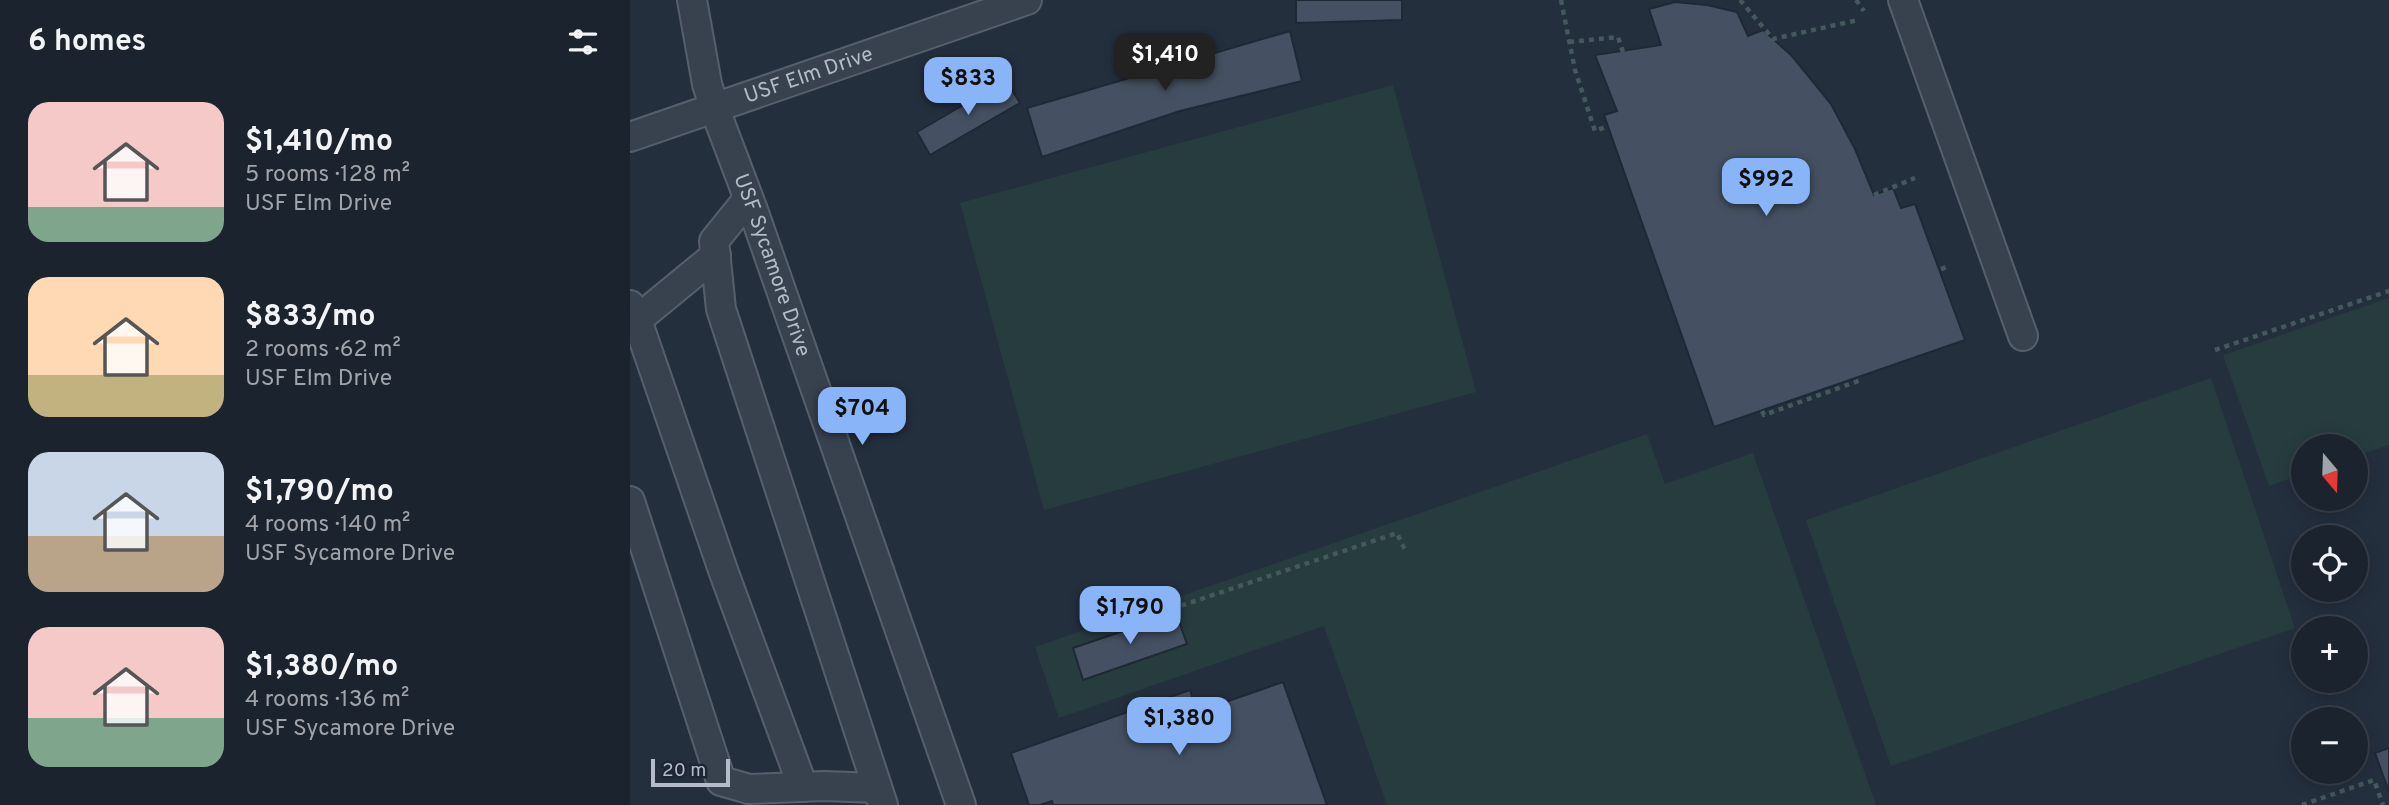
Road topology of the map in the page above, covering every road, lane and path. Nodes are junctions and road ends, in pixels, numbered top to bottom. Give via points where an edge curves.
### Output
1 (692, 0) edge
2 (1027, 0) edge
3 (1561, 0) edge
4 (1740, 0) edge
5 (1856, 0) edge
6 (1903, 0) edge
7 (1864, 11) dead end
8 (1858, 20) dead end
9 (1569, 42) junction
10 (1623, 52) dead end
11 (715, 107) junction
12 (1608, 126) dead end
13 (630, 137) edge
14 (1915, 178) dead end
15 (1874, 195) dead end
16 (748, 199) junction
17 (716, 255) junction
18 (1947, 267) dead end
19 (1941, 269) dead end
20 (2389, 291) edge
21 (634, 312) edge
22 (2023, 336) dead end
23 (2215, 351) dead end
24 (1861, 380) dead end
25 (1762, 411) dead end
26 (630, 501) edge
27 (1405, 550) dead end
28 (1115, 628) dead end
29 (803, 787) junction
30 (880, 797) edge
31 (961, 805) edge
32 (2302, 805) edge
33 (2383, 805) edge

1 - 11 street, USF Sycamore Drive
2 - 11 street, USF Elm Drive
3 - 9 path
4 - 8 path via 1773,39
5 - 7 path
6 - 22 street
9 - 10 path via 1618,37
9 - 12 path via 1595,131
11 - 13 street, USF Elm Drive
11 - 16 street, USF Sycamore Drive
14 - 15 path
16 - 17 street via 714,241
16 - 31 street, USF Sycamore Drive
17 - 21 street
17 - 30 street via 721,309
18 - 19 path
20 - 23 path
21 - 29 street
24 - 25 path via 1764,415
26 - 29 street via 721,781 749,789
27 - 28 path via 1398,533
29 - 30 street
32 - 33 path via 2375,780

